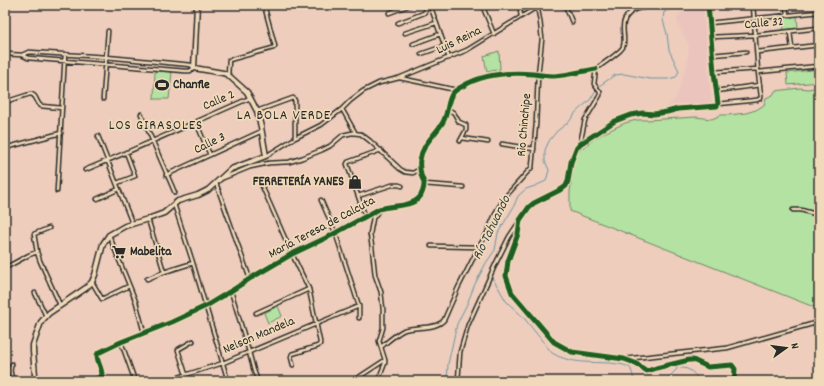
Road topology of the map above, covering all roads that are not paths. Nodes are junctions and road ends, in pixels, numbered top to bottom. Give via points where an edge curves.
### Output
1 (197, 5) edge
2 (264, 5) edge
3 (410, 5) edge
4 (424, 5) edge
5 (430, 5) edge
6 (482, 5) edge
7 (519, 5) edge
8 (542, 5) edge
9 (565, 5) edge
10 (654, 5) edge
11 (732, 5) edge
12 (735, 5) edge
13 (753, 5) edge
14 (786, 5) edge
15 (537, 6) edge
16 (708, 6) edge
17 (819, 12) edge
18 (389, 13) dead end
19 (522, 16) junction
20 (787, 16) junction
21 (754, 19) junction
22 (398, 22) dead end
23 (436, 22) junction
24 (572, 22) dead end
25 (709, 23) junction
26 (819, 28) edge
27 (108, 31) dead end
28 (790, 32) junction
29 (405, 33) dead end
30 (440, 34) junction
31 (494, 34) junction
32 (756, 35) junction
33 (711, 37) junction
34 (413, 44) dead end
35 (819, 45) edge
36 (444, 46) junction
37 (792, 48) junction
38 (746, 52) dead end
39 (757, 52) junction
40 (5, 54) edge
41 (65, 54) junction
42 (421, 54) dead end
43 (22, 55) junction
44 (712, 55) junction
45 (106, 57) junction
46 (448, 58) junction
47 (65, 62) junction
48 (106, 65) junction
49 (819, 66) edge
50 (194, 68) junction
51 (596, 69) junction
52 (758, 70) junction
53 (714, 72) junction
54 (228, 75) junction
55 (538, 75) junction
56 (399, 78) junction
57 (760, 84) junction
58 (456, 90) junction
59 (716, 91) junction
60 (251, 98) junction
61 (103, 99) dead end
62 (5, 102) edge
63 (718, 104) junction
64 (62, 108) junction
65 (342, 109) junction
66 (448, 109) junction
67 (257, 111) junction
68 (141, 114) dead end
69 (196, 122) junction
70 (262, 131) junction
71 (60, 133) junction
72 (355, 133) junction
73 (98, 136) dead end
74 (295, 138) junction
75 (462, 138) junction
76 (460, 141) dead end
77 (153, 142) junction
78 (488, 142) dead end
79 (502, 144) dead end
80 (580, 144) junction
81 (5, 148) edge
82 (534, 149) junction
83 (381, 150) junction
84 (126, 152) junction
85 (210, 155) junction
86 (266, 156) junction
87 (108, 160) junction
88 (420, 166) junction
89 (85, 170) dead end
90 (166, 175) junction
91 (221, 178) junction
92 (117, 183) junction
93 (216, 183) junction
94 (424, 184) junction
95 (262, 186) dead end
96 (402, 186) dead end
97 (463, 187) dead end
98 (119, 189) junction
99 (56, 191) dead end
100 (175, 194) dead end
101 (358, 196) junction
102 (97, 199) dead end
103 (321, 200) dead end
104 (174, 204) junction
105 (379, 209) junction
106 (793, 210) dead end
107 (819, 215) edge
108 (365, 216) junction
109 (148, 219) junction
110 (520, 220) junction
111 (132, 223) junction
112 (49, 228) dead end
113 (335, 232) junction
114 (109, 235) junction
115 (431, 246) dead end
116 (479, 246) junction
117 (37, 252) junction
118 (292, 254) junction
119 (193, 263) junction
120 (5, 268) edge
121 (164, 272) junction
122 (147, 279) dead end
123 (250, 279) junction
124 (92, 282) junction
125 (129, 286) junction
126 (309, 289) junction
127 (231, 291) junction
128 (35, 293) dead end
129 (60, 306) junction
130 (206, 306) junction
131 (358, 306) junction
132 (256, 313) dead end
133 (46, 316) junction
134 (359, 318) dead end
135 (819, 322) edge
136 (316, 323) junction
137 (144, 333) junction
138 (121, 342) junction
139 (193, 342) dead end
140 (381, 347) junction
141 (249, 352) junction
142 (385, 360) junction
143 (624, 360) junction
144 (223, 363) junction
145 (12, 364) dead end
146 (293, 365) dead end
147 (5, 374) edge
148 (185, 375) junction
149 (9, 381) edge
150 (13, 381) edge
151 (34, 381) edge
152 (90, 381) edge
153 (135, 381) edge
154 (166, 381) edge
155 (188, 381) edge
156 (228, 381) edge
157 (258, 381) edge
158 (353, 381) edge
159 (378, 381) edge
160 (458, 381) edge
161 (734, 381) edge

1 - 50 main road
2 - 54 street via 273,48 229,60
3 - 18 street
4 - 22 street via 424,13
5 - 23 street
6 - 31 street
7 - 19 street
8 - 15 street, Luis Reina
9 - 24 street
10 - 51 street via 630,13 624,21 623,48
11 - 12 street
11 - 16 street
13 - 21 street
14 - 20 street
15 - 19 street, Luis Reina
15 - 55 street, Rio Chinchipe via 542,39
16 - 25 street
17 - 20 street
19 - 31 street, Luis Reina
20 - 21 street
21 - 25 street
21 - 32 street
23 - 29 street
23 - 30 street
25 - 33 street
26 - 28 street, Calle 32
27 - 45 street
28 - 32 street, Calle 32
28 - 37 street
30 - 34 street
30 - 36 street
31 - 46 street, Luis Reina
32 - 33 street, Calle 32
32 - 39 street
33 - 44 street
35 - 37 street
36 - 42 street
36 - 46 street
37 - 39 street
38 - 44 street
39 - 52 street
40 - 43 street
41 - 43 street via 29,52
41 - 45 street
41 - 47 street
43 - 47 street
44 - 53 street
45 - 48 street
45 - 50 street via 191,65
46 - 56 street, Luis Reina
47 - 48 street
47 - 64 street
48 - 50 street via 190,72
48 - 61 street
49 - 52 street
50 - 54 main road
51 - 55 street via 553,76
51 - 80 street via 594,84 600,93 585,120
52 - 53 street
52 - 57 street
53 - 59 street
54 - 60 main road
55 - 58 street via 489,76
55 - 82 street, Rio Chinchipe
56 - 58 street
56 - 65 street, Luis Reina via 379,83 363,91
57 - 59 street
57 - 63 street via 762,96 757,100
58 - 66 street via 451,96
59 - 63 street
60 - 67 main road
60 - 69 street, Calle 2
62 - 64 street via 33,94 41,106
63 - 80 street via 715,107 631,115 614,121
64 - 71 street
65 - 72 street
65 - 74 street, Luis Reina via 321,125
66 - 75 street via 459,122 466,125
66 - 88 street via 443,122 422,150
67 - 70 main road
67 - 74 street via 293,98 296,101
68 - 77 street
69 - 77 street, Calle 2
69 - 85 street
70 - 85 street, Calle 3
70 - 86 main road
71 - 81 street
71 - 99 street
72 - 83 street via 364,136
72 - 91 street via 343,135 327,148 302,158 250,167
73 - 87 street
74 - 86 street, Luis Reina
75 - 76 street
75 - 78 street
77 - 84 street, Calle 2
77 - 90 street
79 - 82 street
80 - 110 street via 571,162 566,186 534,203
82 - 116 street, Rio Chinchipe via 532,167 506,196
83 - 88 street via 405,172 413,173
83 - 101 street via 348,162
84 - 87 street, Calle 2
84 - 92 street via 135,176
85 - 90 street, Calle 3
86 - 91 main road via 231,169
87 - 89 street, Calle 2
87 - 92 street
88 - 94 street
90 - 100 street
91 - 93 main road
92 - 98 street
93 - 104 main road via 204,193
93 - 123 street
94 - 97 street
94 - 105 street, María Teresa de Calcuta via 422,193 414,202
95 - 118 street
96 - 101 street via 392,185
98 - 102 street
98 - 111 street
101 - 108 street
103 - 113 street
104 - 109 main road via 164,213
104 - 119 street
105 - 108 street, María Teresa de Calcuta
105 - 140 street via 373,218 370,234 375,276 381,292 383,309
106 - 107 street
108 - 113 street, María Teresa de Calcuta
109 - 111 main road
109 - 121 street
110 - 143 street via 506,276 512,293 554,342 572,352
110 - 160 street via 496,262 468,325 460,352
111 - 114 main road
112 - 117 street via 34,234
113 - 118 street, María Teresa de Calcuta
113 - 131 street
114 - 124 main road via 103,244
114 - 125 street
115 - 116 street
116 - 140 street, Rio Chinchipe via 444,320 437,325 406,330
117 - 120 street
117 - 129 street
118 - 123 street, María Teresa de Calcuta
118 - 126 street
119 - 121 street
119 - 130 street
121 - 122 street
123 - 127 street, María Teresa de Calcuta
124 - 125 street via 102,299
124 - 129 main road
125 - 137 street
126 - 132 street
126 - 136 street
127 - 130 street, María Teresa de Calcuta
127 - 141 street
128 - 133 street
129 - 133 main road
130 - 137 street, María Teresa de Calcuta
130 - 144 street
131 - 134 street
131 - 136 street, Nelson Mandela
133 - 151 main road via 41,322 33,345
135 - 143 street via 727,348
136 - 141 street, Nelson Mandela
136 - 146 street via 320,344 292,354
137 - 138 street, María Teresa de Calcuta
138 - 152 street, María Teresa de Calcuta via 98,353 102,376
138 - 153 street
139 - 148 street via 178,350
140 - 142 street
141 - 144 street, Nelson Mandela
141 - 157 street
142 - 158 street
142 - 159 street
143 - 161 street via 635,363 647,371 689,360 708,367 730,364 735,369
144 - 148 street, Nelson Mandela
144 - 156 street
145 - 150 street via 10,370
147 - 149 street
148 - 154 street, Nelson Mandela
148 - 155 street

